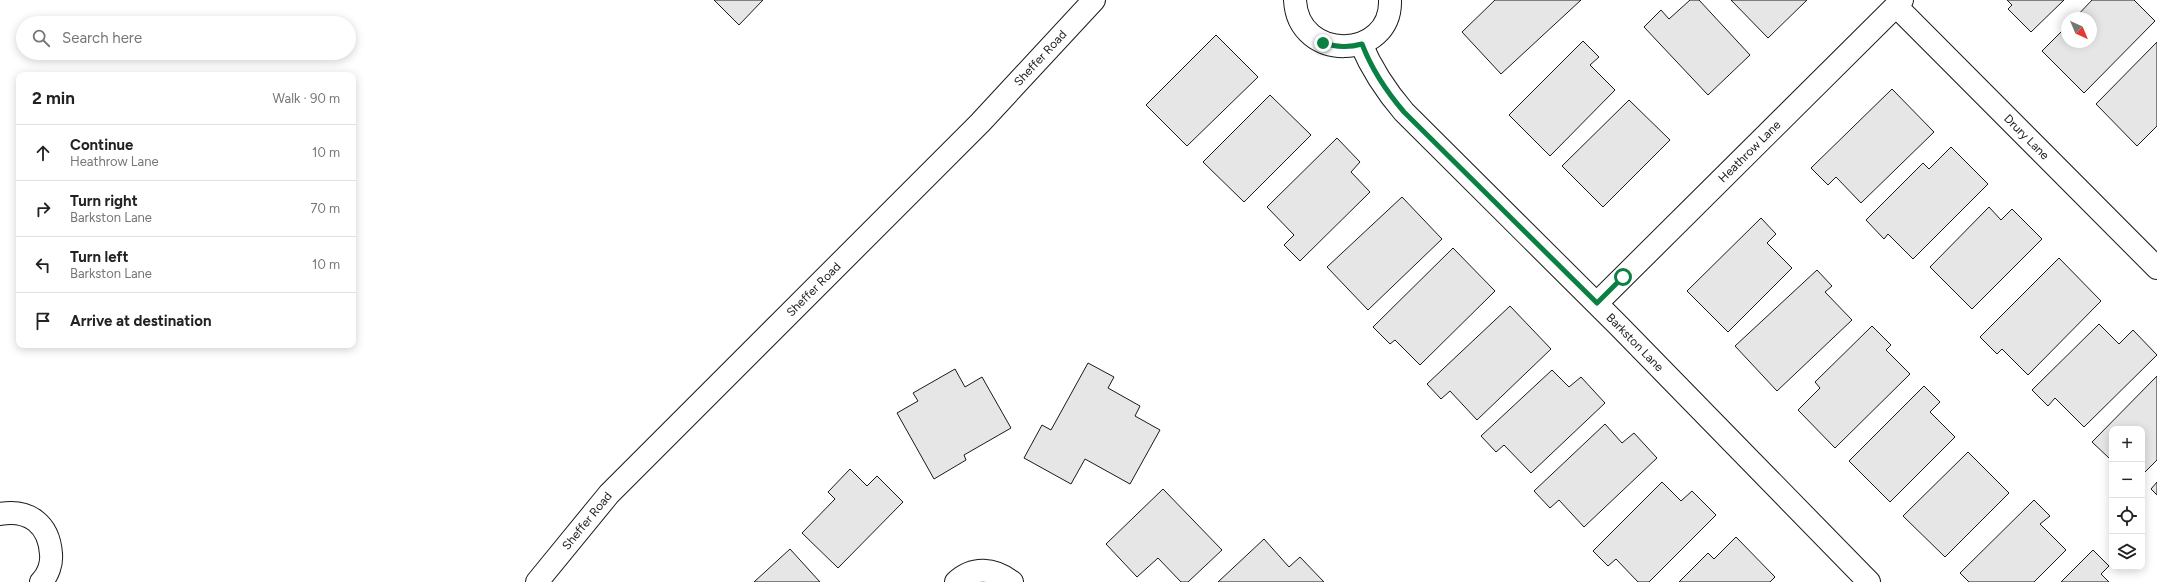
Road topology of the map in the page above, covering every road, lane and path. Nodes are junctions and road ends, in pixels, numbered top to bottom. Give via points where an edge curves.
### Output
1 (1094, 0) edge
2 (1295, 0) edge
3 (1390, 0) edge
4 (1899, 3) edge
5 (1362, 44) junction
6 (2157, 268) edge
7 (1597, 303) junction
8 (0, 514) edge
9 (41, 582) edge
10 (537, 582) edge
11 (956, 582) edge
12 (1012, 582) edge
13 (1869, 582) edge

1 - 10 street, Sheffer Road via 980,123 609,494
2 - 5 street via 1299,20 1308,32 1323,43 1337,47
3 - 5 street via 1384,24
4 - 6 street, Drury Lane
4 - 7 street, Heathrow Lane
5 - 7 street, Barkston Lane via 1371,67 1386,91 1404,112
7 - 13 street, Barkston Lane
8 - 9 street via 12,512 28,516 42,526 50,541 51,561
11 - 12 street via 977,570 992,570 1003,574

